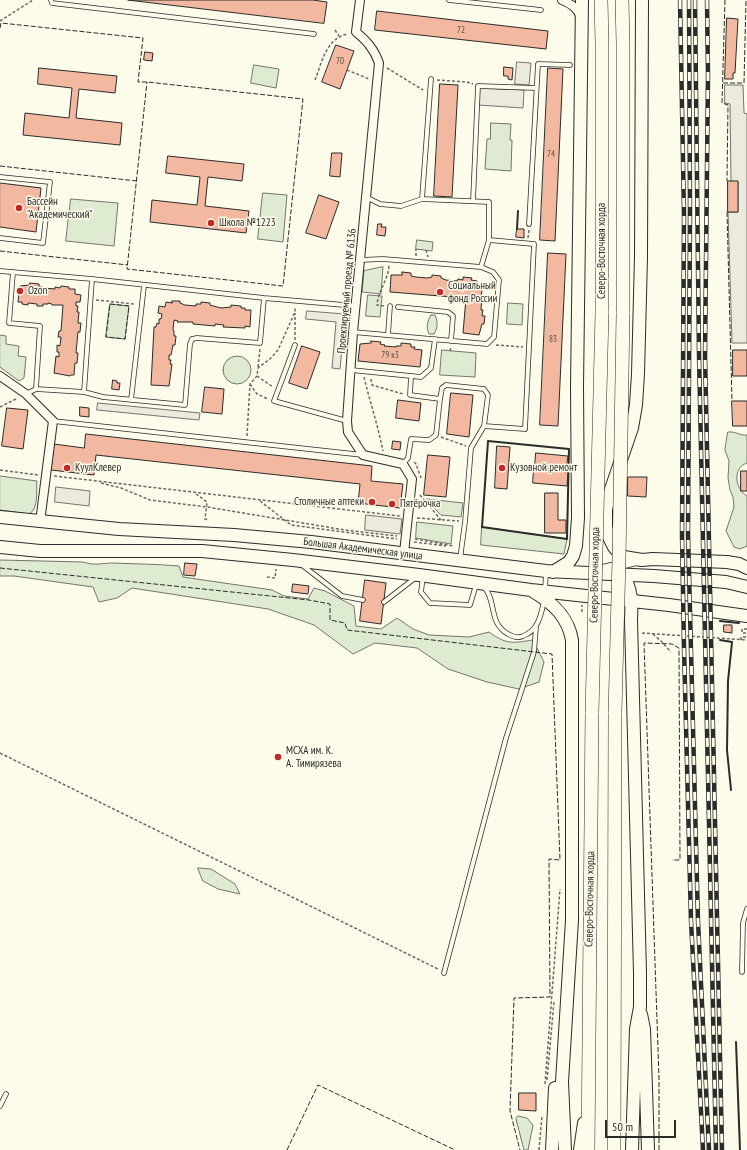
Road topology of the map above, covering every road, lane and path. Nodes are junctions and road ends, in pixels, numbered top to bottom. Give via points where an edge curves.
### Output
1 (33, 0) edge
2 (51, 0) edge
3 (360, 0) edge
4 (449, 0) edge
5 (562, 0) edge
6 (582, 0) edge
7 (600, 0) edge
8 (622, 0) edge
9 (642, 0) edge
10 (541, 10) dead end
11 (0, 21) edge
12 (582, 23) junction
13 (335, 30) dead end
14 (356, 32) junction
15 (314, 34) dead end
16 (339, 36) junction
17 (379, 63) junction
18 (570, 65) dead end
19 (347, 70) dead end
20 (315, 80) dead end
21 (431, 80) joint
22 (377, 82) junction
23 (478, 86) junction
24 (536, 88) junction
25 (430, 94) junction
26 (0, 177) edge
27 (366, 197) junction
28 (422, 199) junction
29 (473, 201) junction
30 (529, 224) dead end
31 (0, 238) edge
32 (489, 240) junction
33 (416, 249) dead end
34 (426, 250) dead end
35 (416, 256) dead end
36 (429, 258) dead end
37 (360, 260) junction
38 (390, 260) junction
39 (481, 267) junction
40 (0, 271) edge
41 (13, 272) junction
42 (92, 279) junction
43 (144, 286) junction
44 (264, 298) junction
45 (91, 300) junction
46 (296, 301) junction
47 (142, 305) junction
48 (356, 306) junction
49 (390, 306) joint
50 (398, 307) dead end
51 (295, 312) junction
52 (353, 332) junction
53 (388, 335) junction
54 (435, 339) junction
55 (451, 341) junction
56 (260, 343) junction
57 (487, 344) junction
58 (294, 345) joint
59 (529, 348) junction
60 (258, 368) junction
61 (351, 370) junction
62 (363, 371) junction
63 (370, 372) junction
64 (0, 376) edge
65 (257, 376) junction
66 (411, 376) junction
67 (250, 384) junction
68 (36, 388) junction
69 (278, 390) junction
70 (84, 392) junction
71 (26, 394) junction
72 (410, 395) junction
73 (440, 399) junction
74 (131, 400) junction
75 (274, 401) junction
76 (0, 407) edge
77 (53, 420) junction
78 (347, 421) junction
79 (484, 426) junction
80 (436, 435) junction
81 (247, 442) junction
82 (471, 448) junction
83 (377, 450) dead end
84 (363, 455) junction
85 (406, 461) junction
86 (421, 482) dead end
87 (195, 493) junction
88 (419, 495) dead end
89 (259, 500) junction
90 (207, 507) junction
91 (408, 516) junction
92 (0, 517) edge
93 (209, 520) dead end
94 (282, 520) junction
95 (441, 520) junction
96 (40, 522) junction
97 (465, 522) junction
98 (406, 539) junction
99 (0, 547) edge
100 (462, 548) junction
101 (404, 554) junction
102 (293, 560) junction
103 (642, 560) junction
104 (460, 561) junction
105 (744, 565) edge
106 (276, 569) dead end
107 (549, 571) junction
108 (584, 573) junction
109 (622, 574) junction
110 (421, 575) junction
111 (267, 577) dead end
112 (478, 583) junction
113 (747, 587) edge
114 (545, 595) junction
115 (363, 600) dead end
116 (384, 602) dead end
117 (632, 602) junction
118 (582, 605) dead end
119 (582, 612) dead end
120 (747, 616) edge
121 (536, 627) junction
122 (747, 629) edge
123 (640, 633) dead end
124 (652, 633) junction
125 (747, 633) edge
126 (747, 637) edge
127 (740, 640) junction
128 (747, 640) edge
129 (671, 652) dead end
130 (0, 754) edge
131 (560, 890) dead end
132 (747, 909) edge
133 (572, 920) junction
134 (444, 972) joint
135 (742, 972) dead end
136 (554, 1001) dead end
137 (640, 1007) junction
138 (6, 1094) dead end
139 (588, 1102) junction
140 (0, 1106) edge
141 (614, 1123) junction
142 (539, 1150) edge
143 (542, 1150) edge
144 (552, 1150) edge
145 (565, 1150) edge
146 (580, 1150) edge
147 (588, 1150) edge
148 (614, 1150) edge
149 (618, 1150) edge
150 (632, 1150) edge
151 (648, 1150) edge

1 - 11 path
2 - 15 lane via 52,3
3 - 14 street
4 - 10 lane
5 - 12 street via 579,12
6 - 12 main road
7 - 139 main road, Северо-Восточная хорда, bridge via 602,313 592,712
8 - 141 main road, Северо-Восточная хорда, bridge via 623,314 615,712
9 - 103 main road via 641,257 636,405 632,428 609,494 606,527 614,547 624,557
12 - 107 main road via 577,386 578,518 573,556 569,562
13 - 16 path
14 - 16 path
14 - 17 street via 367,40 375,51
16 - 20 path via 330,44
17 - 22 street, Проектируемый проезд № 6136
17 - 25 path
18 - 24 lane via 538,64
19 - 22 path
21 - 23 path via 467,82
21 - 25 lane
22 - 27 street, Проектируемый проезд № 6136
23 - 24 lane
23 - 29 lane
24 - 30 lane
25 - 28 lane
26 - 31 lane via 50,182 43,243
27 - 28 lane via 380,204 401,206
27 - 37 street, Проектируемый проезд № 6136
28 - 29 lane
29 - 32 lane via 489,202
32 - 39 lane
32 - 59 lane via 534,244
33 - 35 path
34 - 36 path
37 - 38 lane
37 - 48 street, Проектируемый проезд № 6136
38 - 39 lane
38 - 49 path via 389,273 377,305
39 - 57 lane via 493,272 499,280 494,337
40 - 41 lane
41 - 42 lane
41 - 68 lane via 9,323 40,326
42 - 43 lane
42 - 45 lane
43 - 44 lane
43 - 47 lane
44 - 46 lane
44 - 56 lane
45 - 47 path
45 - 70 lane
46 - 48 lane
46 - 51 path
47 - 74 lane
48 - 52 street, Проектируемый проезд № 6136
49 - 53 lane
50 - 55 lane via 448,312 453,316
51 - 58 path
51 - 60 path via 278,350
52 - 53 lane
52 - 61 street, Проектируемый проезд № 6136
53 - 54 lane
54 - 55 lane
54 - 66 lane via 431,368 420,377
55 - 57 lane
56 - 60 path
56 - 74 lane via 192,339 185,405
57 - 59 path
58 - 69 lane
59 - 79 lane via 525,429
60 - 65 path
61 - 62 lane
61 - 78 street, Проектируемый проезд № 6136
62 - 63 lane
62 - 83 path via 383,451
63 - 66 lane
63 - 72 path via 372,385
64 - 71 street
65 - 67 path
65 - 69 path
66 - 72 lane
67 - 75 path via 257,394
67 - 81 path
68 - 70 lane
68 - 71 lane
69 - 75 lane
70 - 74 lane
71 - 76 path
71 - 77 street
72 - 73 lane
73 - 79 lane via 442,388 446,385 484,389 488,395
73 - 80 lane
75 - 78 lane
77 - 81 lane
77 - 96 street
78 - 84 street, Проектируемый проезд № 6136 via 348,432
79 - 82 lane
80 - 82 path
80 - 85 lane via 429,440 411,438
81 - 84 lane
82 - 97 lane
84 - 85 street
85 - 86 path via 416,464 422,476
85 - 91 street via 412,479
87 - 89 path
87 - 90 path via 207,502
87 - 90 path via 95,481 122,488 150,500
88 - 95 path
89 - 91 path
89 - 94 path
90 - 93 path via 205,519
90 - 94 path
91 - 95 path
91 - 98 street
92 - 96 main road, Большая Академическая улица
94 - 98 path
94 - 98 path via 291,525
95 - 97 path
96 - 101 main road, Большая Академическая улица via 234,535
97 - 100 lane
98 - 100 path
98 - 101 street
99 - 102 main road, Большая Академическая улица via 40,551 202,550
100 - 104 lane
101 - 104 main road, Большая Академическая улица
102 - 110 main road, Большая Академическая улица
102 - 115 lane via 342,596
103 - 105 main road via 727,562
103 - 108 street
104 - 107 main road, Большая Академическая улица
106 - 111 path via 275,578
107 - 108 main road, Большая Академическая улица
107 - 114 lane
108 - 109 main road, Большая Академическая улица
109 - 113 main road, Большая Академическая улица via 726,582
109 - 117 main road via 627,581
110 - 112 main road, Большая Академическая улица
110 - 112 lane via 421,592 430,603 470,605
110 - 116 lane
112 - 114 main road, Большая Академическая улица via 531,590
112 - 121 lane via 487,590 496,621 503,632 520,637 529,634
114 - 117 main road, Большая Академическая улица
114 - 121 lane
114 - 133 main road via 566,620 572,640
117 - 120 main road, Большая Академическая улица
117 - 137 main road
118 - 119 path
121 - 134 lane via 534,652 506,738
122 - 125 path via 742,629 742,633
123 - 124 path
124 - 127 path
124 - 129 path
126 - 127 path via 741,637
127 - 128 path
130 - 134 path
131 - 136 path via 545,1088
132 - 135 lane via 742,923
133 - 144 main road via 557,1050
133 - 145 main road via 562,1082
137 - 150 main road via 636,1029
137 - 151 main road via 644,1029
138 - 140 lane
139 - 146 main road
139 - 147 main road, Северо-Восточная хорда
141 - 148 main road, Северо-Восточная хорда
141 - 149 main road
142 - 143 path via 543,1111

